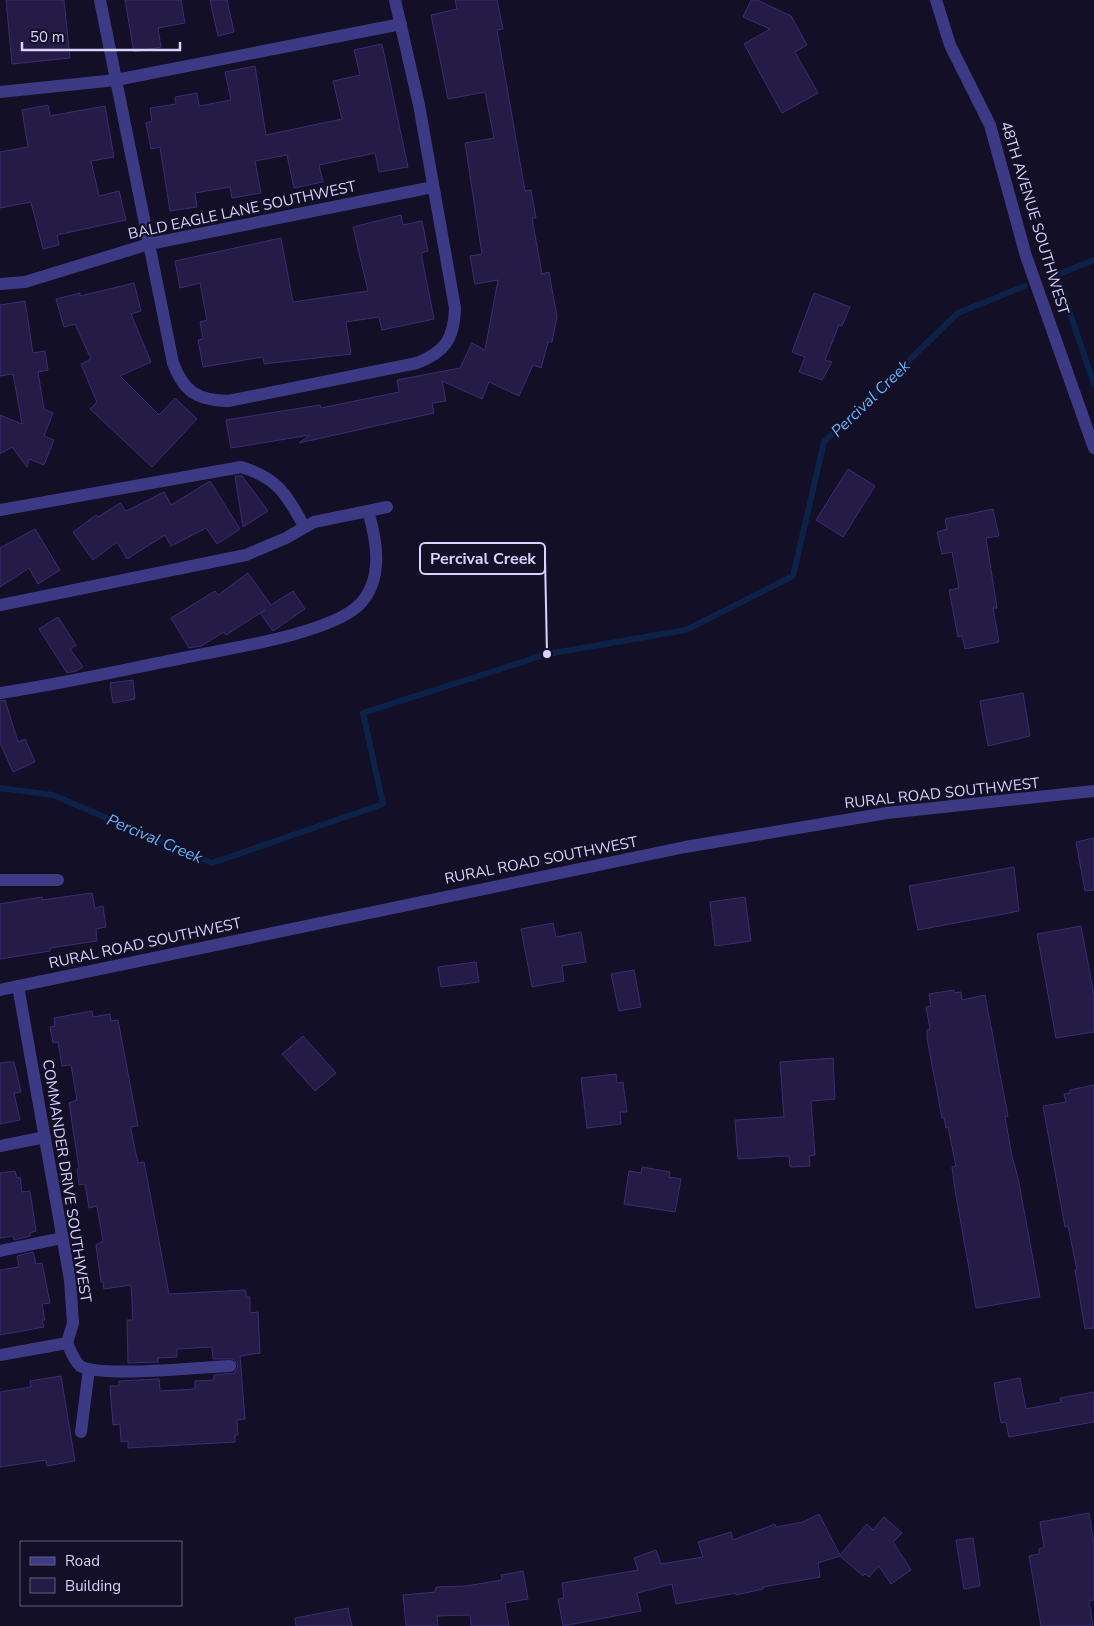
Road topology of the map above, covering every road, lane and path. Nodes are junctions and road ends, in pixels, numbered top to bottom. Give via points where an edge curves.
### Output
1 (100, 0) edge
2 (395, 0) edge
3 (936, 0) edge
4 (401, 24) junction
5 (116, 80) junction
6 (0, 92) edge
7 (433, 187) junction
8 (149, 244) junction
9 (0, 284) edge
10 (1094, 448) edge
11 (387, 507) dead end
12 (0, 510) edge
13 (368, 511) junction
14 (304, 526) junction
15 (0, 604) edge
16 (0, 693) edge
17 (1094, 791) edge
18 (0, 880) edge
19 (58, 880) dead end
20 (18, 986) junction
21 (0, 990) edge
22 (44, 1137) junction
23 (0, 1146) edge
24 (62, 1238) junction
25 (0, 1251) edge
26 (67, 1343) junction
27 (0, 1355) edge
28 (230, 1366) dead end
29 (89, 1369) junction
30 (81, 1432) dead end

1 - 5 street
2 - 4 street
3 - 10 street, 48TH AVENUE SOUTHWEST via 950,45 990,125 1026,256
4 - 5 street
4 - 7 street
5 - 6 street
5 - 8 street
7 - 8 street, BALD EAGLE LANE SOUTHWEST
7 - 8 street via 454,308 454,327 446,344 434,356 416,364 228,401 209,401 192,393 180,380 173,363
8 - 9 street, BALD EAGLE LANE SOUTHWEST via 25,282
11 - 13 street
12 - 14 street via 241,467 261,473 280,487
13 - 14 street
13 - 16 street via 376,545 372,587 359,605 338,619 252,644
14 - 15 street via 286,538 246,555
17 - 20 street, RURAL ROAD SOUTHWEST via 887,813 695,846
18 - 19 street
20 - 21 street, RURAL ROAD SOUTHWEST
20 - 22 street, COMMANDER DRIVE SOUTHWEST
22 - 23 street
22 - 24 street, COMMANDER DRIVE SOUTHWEST
24 - 25 street
24 - 26 street, COMMANDER DRIVE SOUTHWEST via 70,1280 73,1323
26 - 27 street
26 - 29 street via 79,1365
28 - 29 street via 120,1371
29 - 30 street

